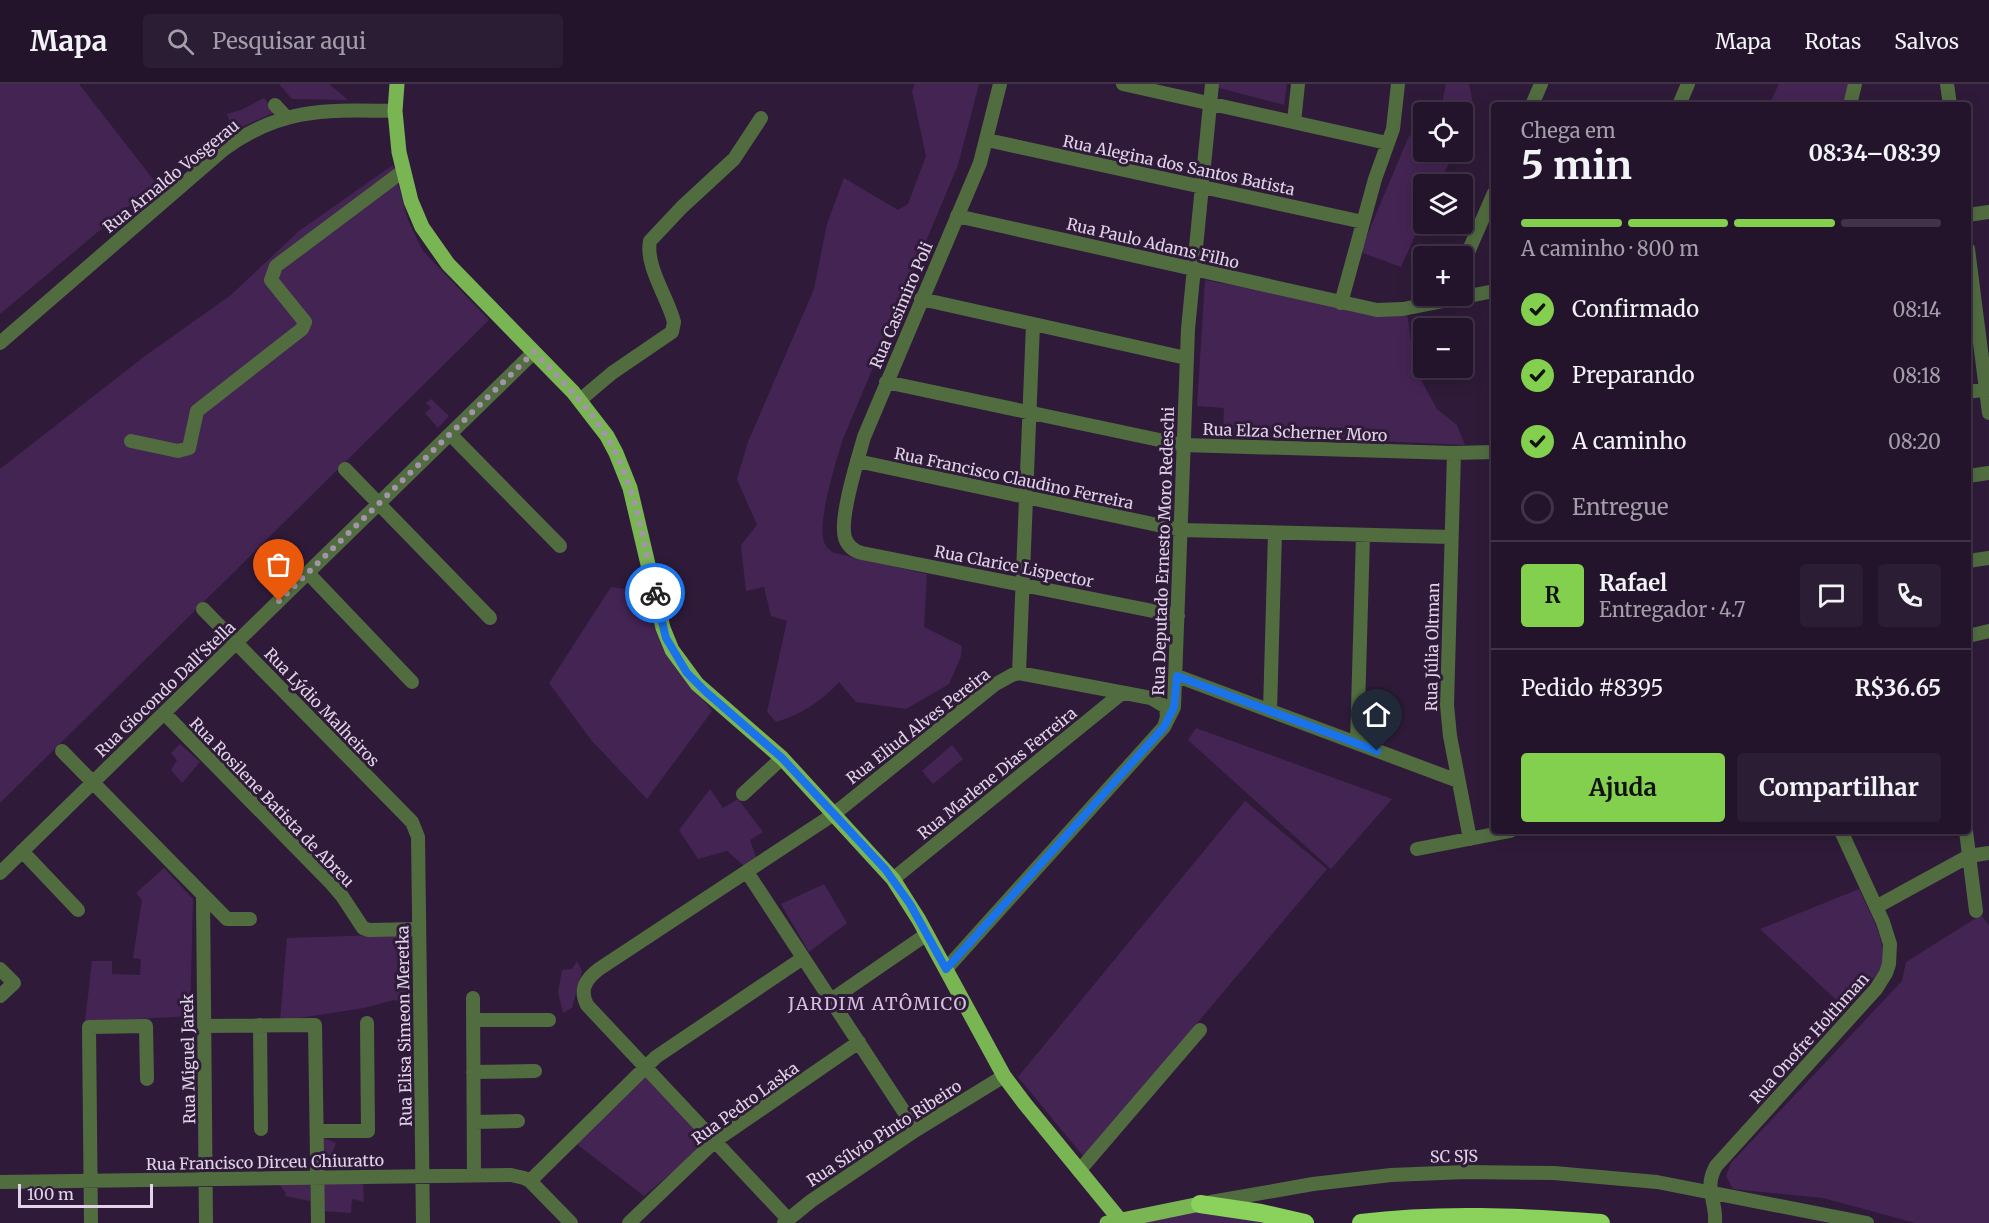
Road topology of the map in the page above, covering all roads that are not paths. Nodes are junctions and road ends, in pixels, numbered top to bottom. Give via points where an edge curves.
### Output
1 (397, 84) edge
2 (1000, 84) edge
3 (1124, 84) edge
4 (1212, 84) edge
5 (1298, 84) edge
6 (1398, 84) edge
7 (1541, 84) edge
8 (1688, 84) edge
9 (1855, 84) edge
10 (1947, 84) edge
11 (1533, 102) edge
12 (1680, 102) edge
13 (1851, 102) edge
14 (1950, 102) edge
15 (1210, 103) junction
16 (275, 105) dead end
17 (395, 111) junction
18 (286, 117) junction
19 (761, 118) dead end
20 (1294, 122) junction
21 (987, 141) junction
22 (1387, 143) junction
23 (403, 171) junction
24 (1201, 187) junction
25 (1491, 200) edge
26 (1989, 212) edge
27 (1971, 215) edge
28 (957, 216) junction
29 (1363, 222) junction
30 (1471, 246) edge
31 (1971, 267) edge
32 (1193, 270) junction
33 (1491, 291) edge
34 (1473, 294) edge
35 (921, 299) junction
36 (1977, 302) edge
37 (1341, 303) junction
38 (1413, 306) edge
39 (1033, 324) junction
40 (0, 343) edge
41 (534, 352) junction
42 (1186, 358) junction
43 (886, 382) junction
44 (1988, 390) edge
45 (1971, 392) edge
46 (580, 400) junction
47 (1029, 412) junction
48 (1989, 413) edge
49 (450, 434) junction
50 (131, 441) dead end
51 (1183, 445) junction
52 (1491, 452) edge
53 (1454, 453) junction
54 (857, 461) junction
55 (345, 470) dead end
56 (1989, 474) edge
57 (1971, 476) edge
58 (1026, 497) junction
59 (379, 504) junction
60 (1181, 530) junction
61 (1275, 533) junction
62 (1363, 535) junction
63 (1451, 537) junction
64 (847, 542) joint
65 (560, 546) dead end
66 (1989, 558) edge
67 (1971, 561) edge
68 (308, 573) junction
69 (1022, 585) junction
70 (203, 609) dead end
71 (1178, 616) junction
72 (490, 618) dead end
73 (1989, 631) edge
74 (1971, 635) edge
75 (236, 643) junction
76 (1019, 673) junction
77 (1177, 676) junction
78 (412, 682) dead end
79 (1122, 693) junction
80 (1151, 698) junction
81 (1269, 711) junction
82 (164, 713) junction
83 (1164, 727) junction
84 (1357, 743) junction
85 (62, 751) dead end
86 (782, 758) junction
87 (1458, 781) junction
88 (93, 782) junction
89 (742, 794) dead end
90 (834, 814) junction
91 (416, 830) joint
92 (1495, 834) edge
93 (1842, 834) edge
94 (1966, 834) edge
95 (1470, 839) junction
96 (1417, 849) dead end
97 (22, 851) junction
98 (1989, 853) edge
99 (1969, 856) junction
100 (747, 872) junction
101 (0, 873) edge
102 (893, 879) junction
103 (203, 895) junction
104 (1876, 907) junction
105 (78, 910) dead end
106 (1976, 912) dead end
107 (250, 919) dead end
108 (419, 929) junction
109 (927, 934) junction
110 (803, 958) junction
111 (0, 969) edge
112 (946, 969) junction
113 (0, 996) edge
114 (473, 998) dead end
115 (831, 1000) junction
116 (473, 1020) junction
117 (549, 1020) dead end
118 (367, 1023) dead end
119 (204, 1026) junction
120 (260, 1026) junction
121 (1200, 1030) dead end
122 (859, 1042) junction
123 (645, 1066) junction
124 (536, 1071) dead end
125 (473, 1072) junction
126 (1004, 1076) junction
127 (147, 1079) dead end
128 (518, 1121) dead end
129 (474, 1122) junction
130 (261, 1129) dead end
131 (916, 1130) junction
132 (317, 1131) junction
133 (715, 1141) junction
134 (1079, 1171) junction
135 (474, 1175) junction
136 (422, 1176) junction
137 (318, 1177) junction
138 (206, 1179) junction
139 (91, 1180) junction
140 (530, 1181) junction
141 (0, 1182) edge
142 (1710, 1194) junction
143 (1200, 1204) junction
144 (786, 1221) edge
145 (1113, 1222) edge
146 (92, 1223) edge
147 (206, 1223) edge
148 (318, 1223) edge
149 (423, 1223) edge
150 (571, 1223) edge
151 (629, 1223) edge
152 (1305, 1223) edge
153 (1360, 1223) edge
154 (1601, 1223) edge
155 (1715, 1223) edge
156 (1867, 1223) edge

1 - 17 main road
2 - 21 street, Rua Casimiro Poli
3 - 15 street
4 - 15 street, Rua Deputado Ernesto Moro Redeschi
5 - 20 street
6 - 22 street via 1393,129
7 - 11 street
8 - 12 street
9 - 13 street
10 - 14 street
15 - 20 street
15 - 24 street, Rua Deputado Ernesto Moro Redeschi
16 - 18 street
17 - 18 street, Rua Arnaldo Vosgerau via 331,111
17 - 23 main road
18 - 40 street, Rua Arnaldo Vosgerau via 220,146
19 - 46 street via 734,159 650,241 652,265 674,322 672,332
20 - 22 street
21 - 24 street, Rua Alegina dos Santos Batista
21 - 28 street, Rua Casimiro Poli
22 - 29 street
23 - 41 main road via 416,214 438,253
23 - 50 street via 276,266 271,280 305,322 302,329 197,411 189,448 178,451
24 - 29 street, Rua Alegina dos Santos Batista
24 - 32 street, Rua Deputado Ernesto Moro Redeschi
25 - 30 street
26 - 27 street
28 - 32 street, Rua Paulo Adams Filho
28 - 35 street, Rua Casimiro Poli
29 - 37 street
31 - 36 street
32 - 37 street, Rua Paulo Adams Filho
32 - 42 street, Rua Deputado Ernesto Moro Redeschi
33 - 34 street, Rua Paulo Adams Filho
35 - 39 street
35 - 43 street, Rua Casimiro Poli
36 - 44 street
37 - 38 street, Rua Paulo Adams Filho via 1377,310
39 - 42 street
39 - 47 street
41 - 46 main road
41 - 49 street, Rua Giocondo Dall'Stella
42 - 51 street, Rua Deputado Ernesto Moro Redeschi
43 - 47 street, Rua Elza Scherner Moro
43 - 54 street, Rua Casimiro Poli
44 - 45 street
44 - 48 street
46 - 86 main road via 607,436 623,469 660,618 672,650 697,684
47 - 51 street, Rua Elza Scherner Moro
47 - 58 street
49 - 59 street, Rua Giocondo Dall'Stella
49 - 65 street
51 - 53 street, Rua Elza Scherner Moro
51 - 60 street, Rua Deputado Ernesto Moro Redeschi
52 - 53 street, Rua Elza Scherner Moro
53 - 63 street, Rua Júlia Oltman
54 - 58 street, Rua Francisco Claudino Ferreira
54 - 64 street, Rua Casimiro Poli via 845,519
55 - 59 street
56 - 57 street
58 - 60 street, Rua Francisco Claudino Ferreira
58 - 69 street
59 - 68 street, Rua Giocondo Dall'Stella
59 - 72 street
60 - 61 street, Rua Francisco Claudino Ferreira
60 - 71 street, Rua Deputado Ernesto Moro Redeschi
61 - 62 street, Rua Francisco Claudino Ferreira
61 - 81 street
62 - 63 street, Rua Francisco Claudino Ferreira
62 - 84 street
63 - 87 street, Rua Júlia Oltman via 1447,705
64 - 69 street, Rua Clarice Lispector via 862,553
66 - 67 street
68 - 75 street, Rua Giocondo Dall'Stella
68 - 78 street
69 - 71 street, Rua Clarice Lispector
69 - 76 street
70 - 75 street, Rua Lýdio Malheiros
71 - 77 street, Rua Deputado Ernesto Moro Redeschi
73 - 74 street
75 - 82 street, Rua Giocondo Dall'Stella
75 - 91 street, Rua Lýdio Malheiros
76 - 79 street
76 - 90 street, Rua Eliud Alves Pereira via 994,685
77 - 80 street via 1170,692
77 - 81 street
77 - 83 street, Rua Deputado Ernesto Moro Redeschi via 1174,707
79 - 80 street
79 - 102 street, Rua Marlene Dias Ferreira
80 - 83 street via 1166,707
81 - 84 street
82 - 88 street, Rua Giocondo Dall'Stella
82 - 108 street, Rua Rosilene Batista de Abreu via 330,882 363,928
83 - 112 street, Rua Deputado Ernesto Moro Redeschi
84 - 87 street
85 - 88 street
86 - 89 street
86 - 90 main road
87 - 95 street, Rua Júlia Oltman
88 - 97 street, Rua Giocondo Dall'Stella
88 - 103 street
90 - 100 street, Rua Eliud Alves Pereira
90 - 102 main road
91 - 108 street, Rua Elisa Simeon Meretka
92 - 95 street
93 - 104 street, Rua Onofre Holthman
94 - 99 street
95 - 96 street
97 - 101 street, Rua Giocondo Dall'Stella
97 - 105 street
98 - 99 street
99 - 104 street
99 - 106 street
100 - 110 street
100 - 123 street, Rua Eliud Alves Pereira via 599,969 584,987 588,1005
102 - 109 main road
103 - 107 street via 226,919
103 - 119 street, Rua Miguel Jarek
104 - 142 street, Rua Onofre Holthman via 1891,953 1882,982 1722,1158 1711,1174
108 - 136 street, Rua Elisa Simeon Meretka
109 - 112 main road
109 - 115 street
110 - 115 street
110 - 123 street
111 - 113 street via 14,983
112 - 126 main road
114 - 116 street
115 - 122 street
116 - 117 street
116 - 125 street
118 - 132 street via 368,1131
119 - 120 street
119 - 138 street, Rua Miguel Jarek
120 - 130 street
120 - 132 street via 315,1025
121 - 134 street
122 - 131 street
122 - 133 street, Rua Pedro Laska
123 - 133 street
123 - 140 street
124 - 125 street
125 - 129 street
126 - 131 street, Rua Sílvio Pinto Ribeiro
126 - 134 main road
127 - 139 street via 146,1026 89,1027
128 - 129 street
129 - 135 street
131 - 144 street, Rua Sílvio Pinto Ribeiro
132 - 137 street
133 - 144 street
133 - 151 street, Rua Pedro Laska
134 - 145 main road
135 - 136 street, Rua Francisco Dirceu Chiuratto
135 - 140 street, Rua Francisco Dirceu Chiuratto via 511,1175
136 - 137 street, Rua Francisco Dirceu Chiuratto
136 - 149 street, Rua Elisa Simeon Meretka
137 - 138 street, Rua Francisco Dirceu Chiuratto
137 - 148 street
138 - 139 street, Rua Francisco Dirceu Chiuratto
138 - 147 street, Rua Miguel Jarek
139 - 141 street, Rua Francisco Dirceu Chiuratto
139 - 146 street
140 - 150 street
142 - 143 street, SC SJS via 1657,1182 1602,1176 1466,1172 1356,1178
142 - 155 street, Rua Onofre Holthman
142 - 156 street, SC SJS
143 - 145 main road
143 - 152 highway
153 - 154 highway via 1471,1217

